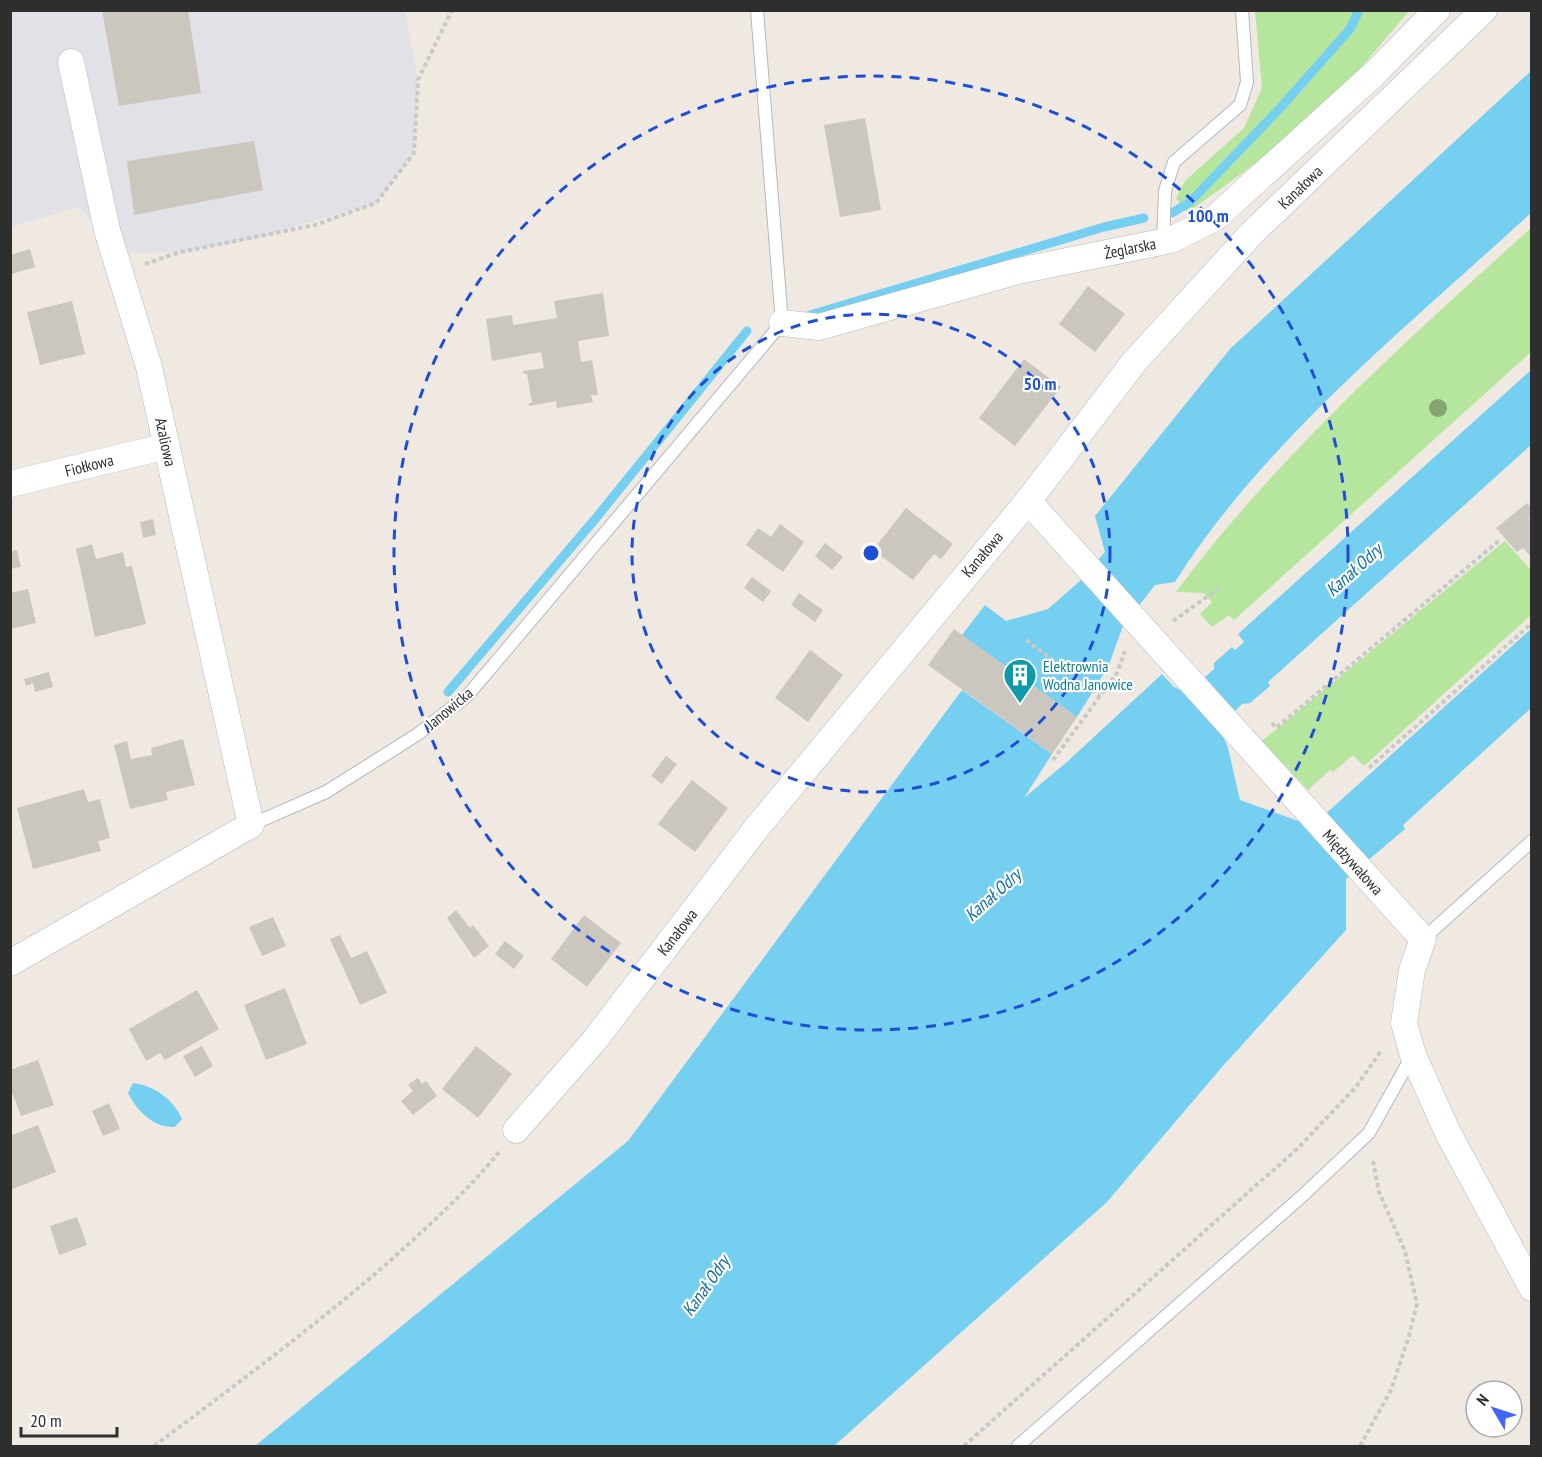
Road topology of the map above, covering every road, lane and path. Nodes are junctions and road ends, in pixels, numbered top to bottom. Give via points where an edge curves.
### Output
1 (452, 10) edge
2 (757, 10) edge
3 (1242, 10) edge
4 (1437, 10) edge
5 (1484, 10) edge
6 (71, 62) dead end
7 (1162, 242) junction
8 (118, 273) junction
9 (782, 323) junction
10 (167, 446) junction
11 (10, 484) edge
12 (1028, 501) junction
13 (1500, 540) dead end
14 (1219, 588) dead end
15 (1532, 623) edge
16 (1026, 640) dead end
17 (1139, 640) junction
18 (1100, 696) junction
19 (1272, 723) dead end
20 (1053, 760) dead end
21 (1369, 768) dead end
22 (251, 825) junction
23 (1532, 840) edge
24 (1423, 939) junction
25 (10, 963) edge
26 (1413, 1055) junction
27 (1367, 1073) dead end
28 (516, 1130) joint
29 (1369, 1133) junction
30 (1532, 1288) edge
31 (154, 1446) edge
32 (964, 1446) edge
33 (1018, 1446) edge
34 (1360, 1446) edge

1 - 8 path via 418,80 414,153 376,203 315,225 180,252
2 - 9 lane
3 - 7 lane via 1247,82 1240,105 1174,162 1165,191
4 - 7 street, Żeglarska via 1374,74 1215,218
5 - 12 street, Kanałowa via 1252,233 1135,361
6 - 8 street, Azaliowa
7 - 9 street, Żeglarska via 1018,271 819,327
8 - 10 street, Azaliowa via 149,367
9 - 22 lane, Janowicka via 468,695 418,734 326,792
10 - 11 street, Fiołkowa
10 - 22 street, Azaliowa
12 - 17 street, Międzywałowa via 1085,565
12 - 28 street, Kanałowa via 759,825 594,1041
13 - 19 path via 1276,728
14 - 17 path
15 - 21 path
16 - 18 path
17 - 18 path
17 - 24 street, Międzywałowa
18 - 20 path
22 - 25 street, Janowicka
23 - 24 lane
24 - 26 street via 1412,970 1404,1023
26 - 29 lane
26 - 30 street via 1448,1133
27 - 32 path via 1290,1155
28 - 31 path via 479,1177 323,1319
29 - 33 lane
29 - 34 path via 1379,1192 1405,1251 1417,1304 1391,1390

